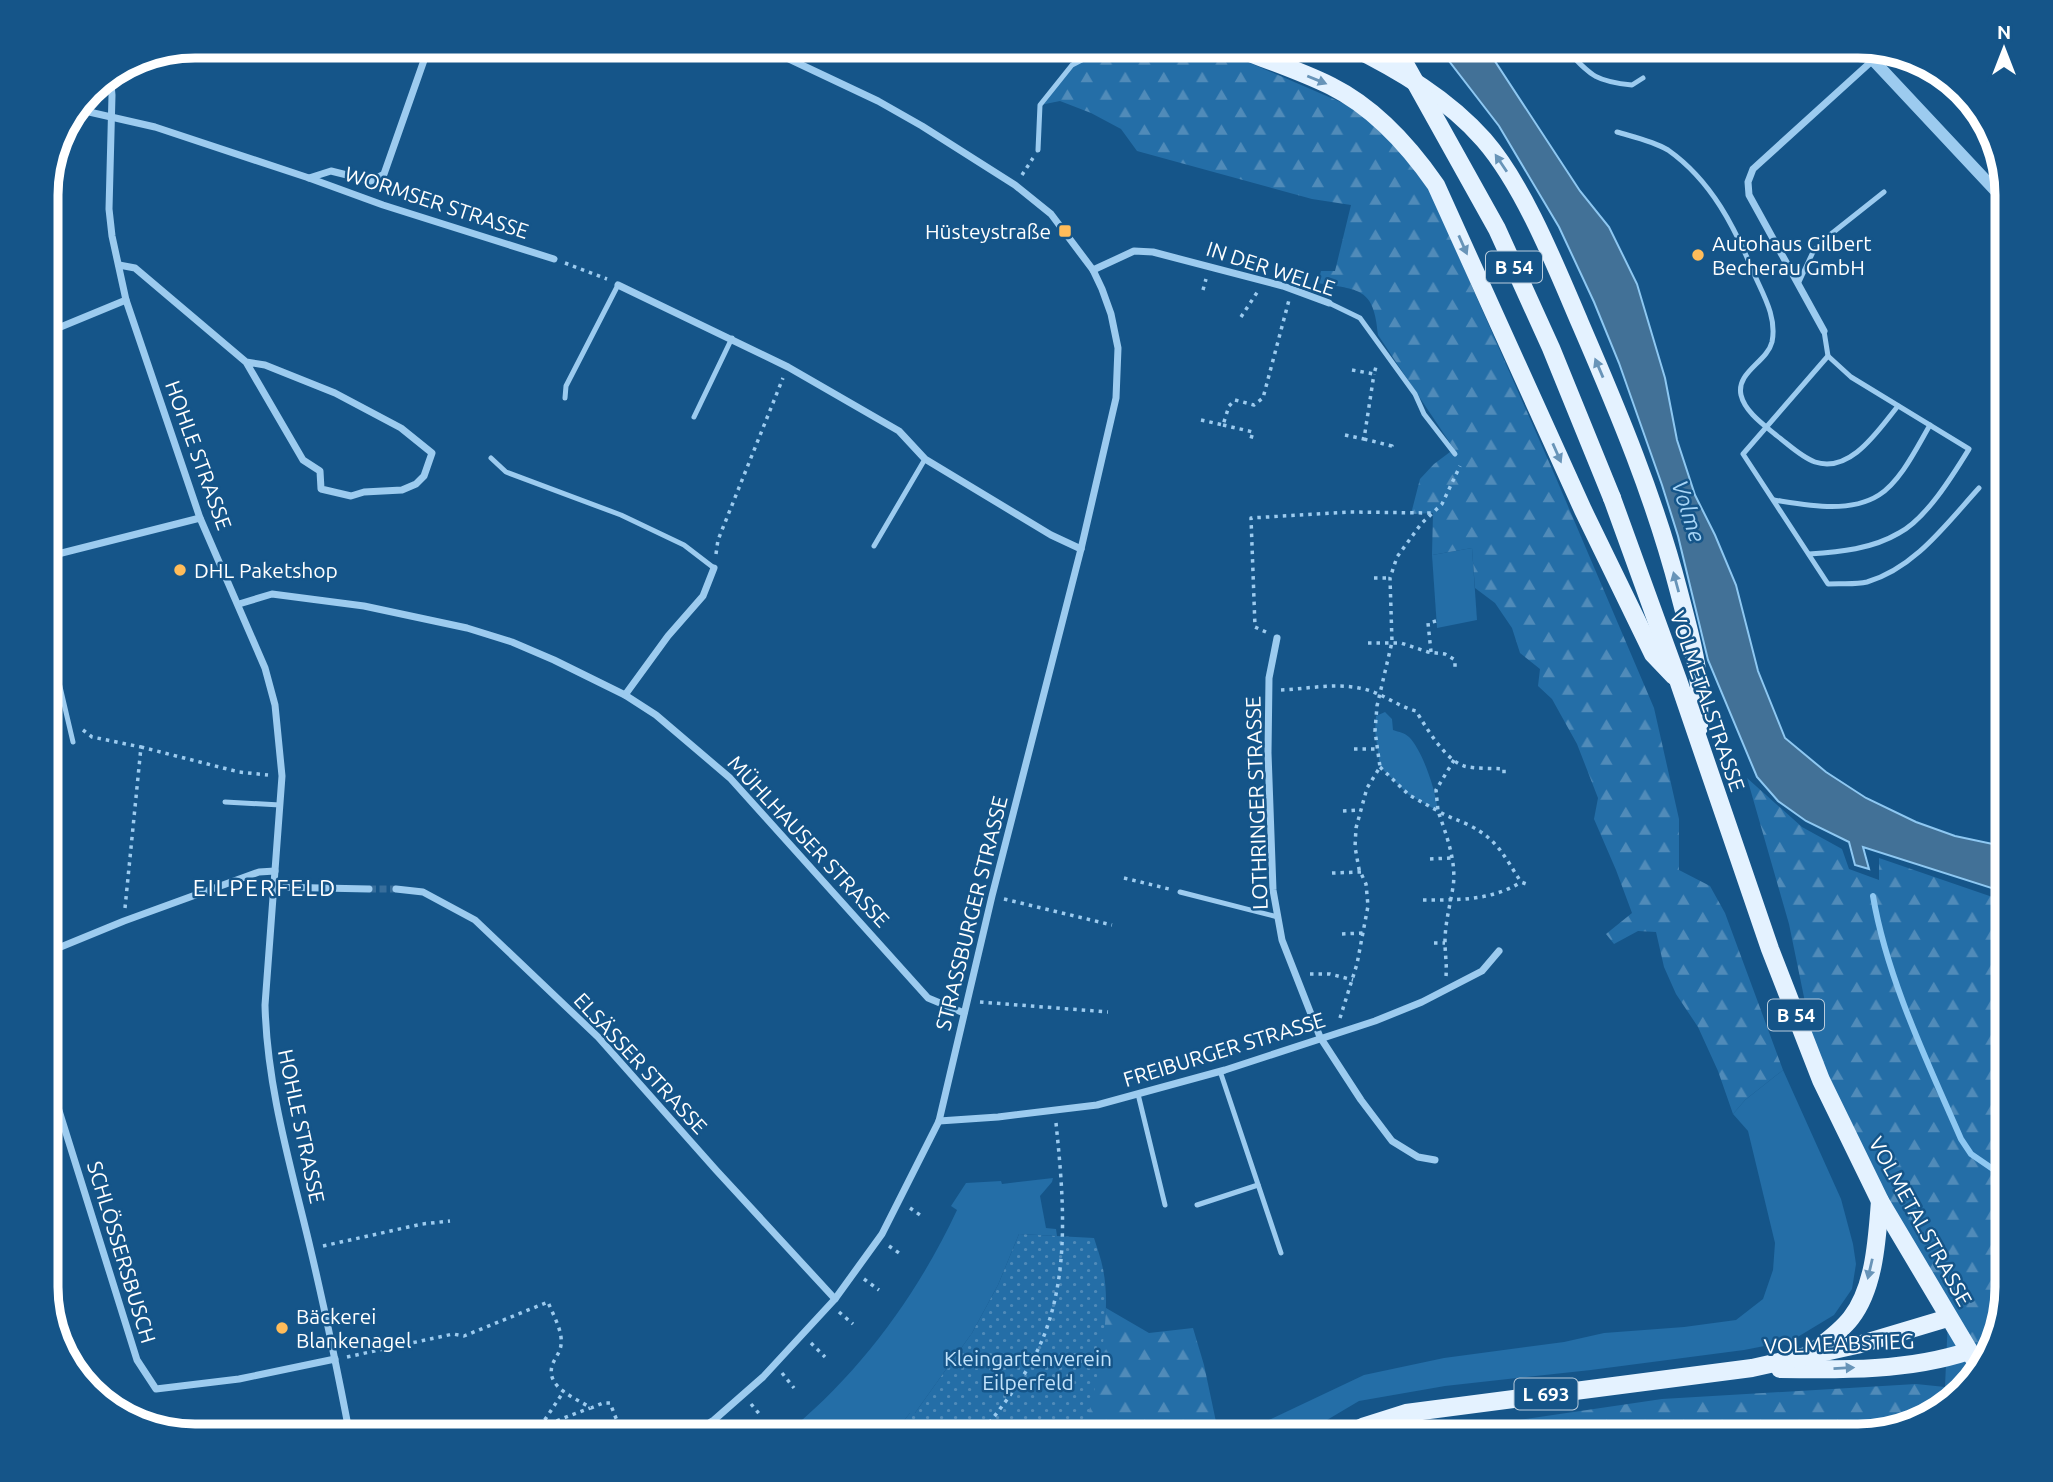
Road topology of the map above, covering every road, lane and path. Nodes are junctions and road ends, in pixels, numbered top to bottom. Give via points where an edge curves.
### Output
1 (425, 58) edge
2 (787, 58) edge
3 (1086, 58) edge
4 (1259, 58) edge
5 (1373, 58) edge
6 (1402, 58) edge
7 (1575, 58) edge
8 (1873, 60) joint
9 (1643, 78) dead end
10 (110, 87) edge
11 (87, 110) edge
12 (111, 115) junction
13 (1617, 132) dead end
14 (1038, 150) joint
15 (309, 178) junction
16 (1015, 186) junction
17 (1995, 190) edge
18 (1884, 192) dead end
19 (554, 258) joint
20 (119, 265) junction
21 (1093, 270) junction
22 (1206, 280) dead end
23 (1798, 284) junction
24 (618, 285) junction
25 (1203, 290) dead end
26 (1292, 290) junction
27 (1257, 293) dead end
28 (126, 300) junction
29 (1329, 303) joint
30 (1241, 317) dead end
31 (58, 328) edge
32 (1824, 331) joint
33 (732, 338) junction
34 (1381, 348) junction
35 (1828, 356) junction
36 (246, 362) junction
37 (788, 367) junction
38 (1262, 368) dead end
39 (1270, 370) junction
40 (1352, 370) dead end
41 (1374, 374) junction
42 (565, 398) dead end
43 (1898, 406) junction
44 (694, 417) dead end
45 (1201, 420) dead end
46 (1223, 425) junction
47 (1930, 425) junction
48 (1767, 427) junction
49 (1345, 435) dead end
50 (1364, 439) junction
51 (1250, 442) dead end
52 (1391, 449) dead end
53 (1455, 454) joint
54 (491, 458) dead end
55 (925, 459) junction
56 (1979, 488) dead end
57 (1774, 500) junction
58 (1433, 512) junction
59 (200, 518) junction
60 (873, 546) dead end
61 (1081, 550) junction
62 (58, 554) edge
63 (1809, 554) junction
64 (714, 568) junction
65 (1374, 578) dead end
66 (1390, 578) junction
67 (239, 604) junction
68 (1436, 621) dead end
69 (1277, 638) joint
70 (1392, 642) junction
71 (1368, 643) dead end
72 (1431, 652) junction
73 (1455, 668) dead end
74 (58, 680) edge
75 (1678, 680) junction
76 (1269, 690) junction
77 (625, 695) junction
78 (1380, 695) junction
79 (66, 715) junction
80 (73, 742) dead end
81 (1700, 746) junction
82 (141, 747) junction
83 (1354, 749) dead end
84 (1378, 749) junction
85 (1454, 760) junction
86 (1380, 767) junction
87 (1504, 775) dead end
88 (282, 776) junction
89 (225, 802) dead end
90 (280, 805) junction
91 (1359, 810) junction
92 (1343, 811) dead end
93 (1438, 811) junction
94 (1452, 858) junction
95 (1430, 859) dead end
96 (275, 871) junction
97 (1361, 872) junction
98 (1332, 873) dead end
99 (1124, 878) dead end
100 (1521, 882) junction
101 (1529, 885) dead end
102 (274, 887) junction
103 (369, 889) tunnel mouth
104 (396, 890) tunnel mouth
105 (1180, 892) joint
106 (992, 896) junction
107 (1449, 900) junction
108 (1423, 901) dead end
109 (1278, 917) junction
110 (124, 921) junction
111 (1112, 925) dead end
112 (1363, 933) junction
113 (1342, 934) dead end
114 (1434, 943) dead end
115 (1445, 943) junction
116 (58, 948) edge
117 (1499, 951) dead end
118 (1297, 979) junction
119 (1353, 980) junction
120 (1444, 992) junction
121 (968, 999) junction
122 (1108, 1012) dead end
123 (964, 1013) junction
124 (1337, 1034) junction
125 (1320, 1037) junction
126 (1220, 1071) junction
127 (1138, 1094) junction
128 (58, 1108) edge
129 (1055, 1111) junction
130 (939, 1121) junction
131 (1435, 1160) dead end
132 (1258, 1185) junction
133 (1880, 1201) junction
134 (1165, 1205) dead end
135 (1198, 1205) dead end
136 (450, 1221) dead end
137 (310, 1248) junction
138 (1281, 1254) dead end
139 (855, 1272) junction
140 (879, 1290) dead end
141 (833, 1301) junction
142 (1948, 1318) junction
143 (853, 1324) dead end
144 (802, 1335) junction
145 (1969, 1350) junction
146 (1808, 1356) junction
147 (825, 1357) dead end
148 (335, 1359) junction
149 (1975, 1360) edge
150 (1752, 1368) junction
151 (564, 1391) junction
152 (591, 1408) junction
153 (348, 1424) edge
154 (542, 1424) edge
155 (548, 1424) edge
156 (618, 1424) edge
157 (708, 1424) edge
158 (988, 1424) edge
159 (1371, 1424) edge

1 - 15 street, WORMSER STRASSE via 384,174 371,181 331,171
2 - 16 street via 900,113
3 - 14 lane via 1072,65 1041,105
4 -> 75 main road via 1360,103 1417,158 1436,186 1653,654
81 -> 5 main road, bridge via 1699,685 1692,641 1670,558 1650,492 1563,284 1522,198 1484,140 1458,113
6 - 75 main road, VOLMETALSTRASSE / B 54, bridge via 1497,229 1545,336 1612,498
7 - 9 lane via 1593,77 1612,83 1632,85
8 - 17 street
8 - 23 street via 1753,169 1748,182 1749,195
10 - 12 street, HOHLE STRASSE
11 - 12 street, WORMSER STRASSE
12 - 15 street, WORMSER STRASSE
12 - 20 street, HOHLE STRASSE via 109,209
13 - 48 lane via 1670,152 1720,204 1736,232 1773,325 1770,347 1741,387 1749,410
14 - 16 path
15 - 19 street, WORMSER STRASSE
16 - 21 street via 1051,214
18 - 23 lane via 1826,238 1813,252
19 - 24 path
20 - 28 street, HOHLE STRASSE
20 - 36 street via 135,268
21 - 26 street, IN DER WELLE via 1134,251 1153,252
21 - 61 street, STRASSBURGER STRASSE via 1111,314 1118,348 1116,398
22 - 25 path
23 - 32 street
24 - 33 street
24 - 42 lane via 566,386
26 - 29 street, IN DER WELLE
26 - 39 path
27 - 30 path
28 - 31 street
28 - 59 street, HOHLE STRASSE
29 - 34 lane, IN DER WELLE via 1360,318
32 - 35 lane
33 - 37 street
33 - 44 lane
34 - 41 path
34 - 53 lane, IN DER WELLE
35 - 43 lane via 1851,377
35 - 48 lane
36 - 36 street via 335,393 401,428 432,453 424,476 402,490 351,496 321,489 320,471 303,460
37 - 55 street via 899,431
37 - 64 path via 718,540
38 - 39 path
39 - 46 path via 1263,398 1254,405 1231,402
40 - 41 path
41 - 50 path
43 - 47 lane
43 - 48 lane via 1852,458 1834,463 1817,463
45 - 46 path
46 - 51 path via 1253,432
47 - 57 lane via 1904,469 1879,495 1845,507
47 - 63 lane via 1969,449 1924,511 1901,533 1873,544
48 - 57 lane via 1743,454
49 - 50 path
50 - 52 path
53 - 58 path via 1460,466
54 - 64 lane via 506,472 621,515 684,545
55 - 60 lane
55 - 61 street
56 - 63 lane via 1926,547 1893,571 1865,583 1828,584
57 - 63 lane
58 - 66 path via 1396,557
58 - 69 path via 1251,518 1255,627
59 - 62 street
59 - 67 street, HOHLE STRASSE
61 - 106 street, STRASSBURGER STRASSE
64 - 77 street via 703,596
65 - 66 path
66 - 70 path
67 - 77 street, MÜHLHAUSER STRASSE via 272,594 364,606 467,628 522,646
67 - 88 street, HOHLE STRASSE via 275,705
68 - 72 path via 1428,623
69 - 76 street, LOTHRINGER STRASSE
70 - 71 path
70 - 72 path
70 - 78 path
72 - 73 path via 1455,660
74 - 79 lane
75 - 81 main road, VOLMETALSTRASSE / B 54
76 - 78 path via 1360,688
76 - 109 street, LOTHRINGER STRASSE via 1271,840
77 - 123 street, MÜHLHAUSER STRASSE via 683,736 730,778 928,998
78 - 84 path via 1375,731
78 - 85 path via 1416,710
79 - 80 lane
79 - 82 path via 92,737
81 - 133 main road, VOLMETALSTRASSE / B 54 via 1821,1080
82 - 88 path via 239,772
82 - 110 path
83 - 84 path
84 - 86 path
85 - 87 path via 1464,766 1504,769
85 - 93 path via 1436,790
86 - 91 path
86 - 93 path via 1409,795
88 - 90 street, HOHLE STRASSE
89 - 90 lane
90 - 96 street, HOHLE STRASSE
91 - 92 path
91 - 97 path via 1355,847
93 - 94 path
93 - 100 path via 1493,841
94 - 95 path
94 - 107 path
96 - 102 street, HOHLE STRASSE
96 - 110 street via 259,872
97 - 98 path
97 - 112 path via 1368,906
99 - 105 path
100 - 101 path
100 - 107 path via 1491,895
102 - 103 street
102 - 137 street, HOHLE STRASSE via 266,1037 282,1132
104 - 141 street, ELSÄSSER STRASSE via 423,892 475,920 597,1037
105 - 109 lane
106 - 111 path
106 - 121 street, STRASSBURGER STRASSE
107 - 108 path
107 - 115 path
109 - 118 street, LOTHRINGER STRASSE
110 - 116 street
112 - 113 path
112 - 119 path
114 - 115 path
115 - 120 path
117 - 120 street, FREIBURGER STRASSE via 1482,971
118 - 119 path via 1330,974
118 - 125 street, LOTHRINGER STRASSE
119 - 124 path
120 - 124 street, FREIBURGER STRASSE
121 - 122 path
121 - 123 street, STRASSBURGER STRASSE
123 - 130 street, STRASSBURGER STRASSE
124 - 125 street, FREIBURGER STRASSE
125 - 126 street, FREIBURGER STRASSE
125 - 131 street, LOTHRINGER STRASSE via 1392,1141 1418,1157
126 - 127 street, FREIBURGER STRASSE
126 - 132 lane
127 - 129 street, FREIBURGER STRASSE
127 - 134 lane
128 - 148 street, SCHLÖSSERSBUSCH via 136,1360 156,1388 239,1380
129 - 130 street, FREIBURGER STRASSE
129 - 158 path via 1063,1235 1056,1293 1032,1361
130 - 139 street, STRASSBURGER STRASSE via 882,1234
132 - 135 lane
132 - 138 lane
133 - 142 main road, VOLMETALSTRASSE / B 54
133 -> 146 main road, L 693 via 1877,1240 1860,1303 1852,1318
136 - 137 path
137 - 148 street, HOHLE STRASSE
139 - 140 path
139 - 141 street, STRASSBURGER STRASSE
141 - 143 path
141 - 144 street, STRASSBURGER STRASSE
142 - 145 main road, VOLMETALSTRASSE / B 54
142 - 146 main road, VOLMEABSTIEG / L 693
144 - 147 path
144 - 157 street, STRASSBURGER STRASSE via 764,1377
145 - 149 main road, VOLMETALSTRASSE / B 54
150 -> 145 main road, VOLMEABSTIEG / L 693 via 1914,1365
146 - 150 main road, VOLMEABSTIEG / L 693
148 - 151 path via 453,1334 464,1336 548,1303 561,1338 552,1379
148 - 153 street, HOHLE STRASSE
150 - 159 main road, VOLMEABSTIEG / L 693 via 1406,1413
151 - 152 path
151 - 154 path
152 - 155 path
152 - 156 path via 610,1404

